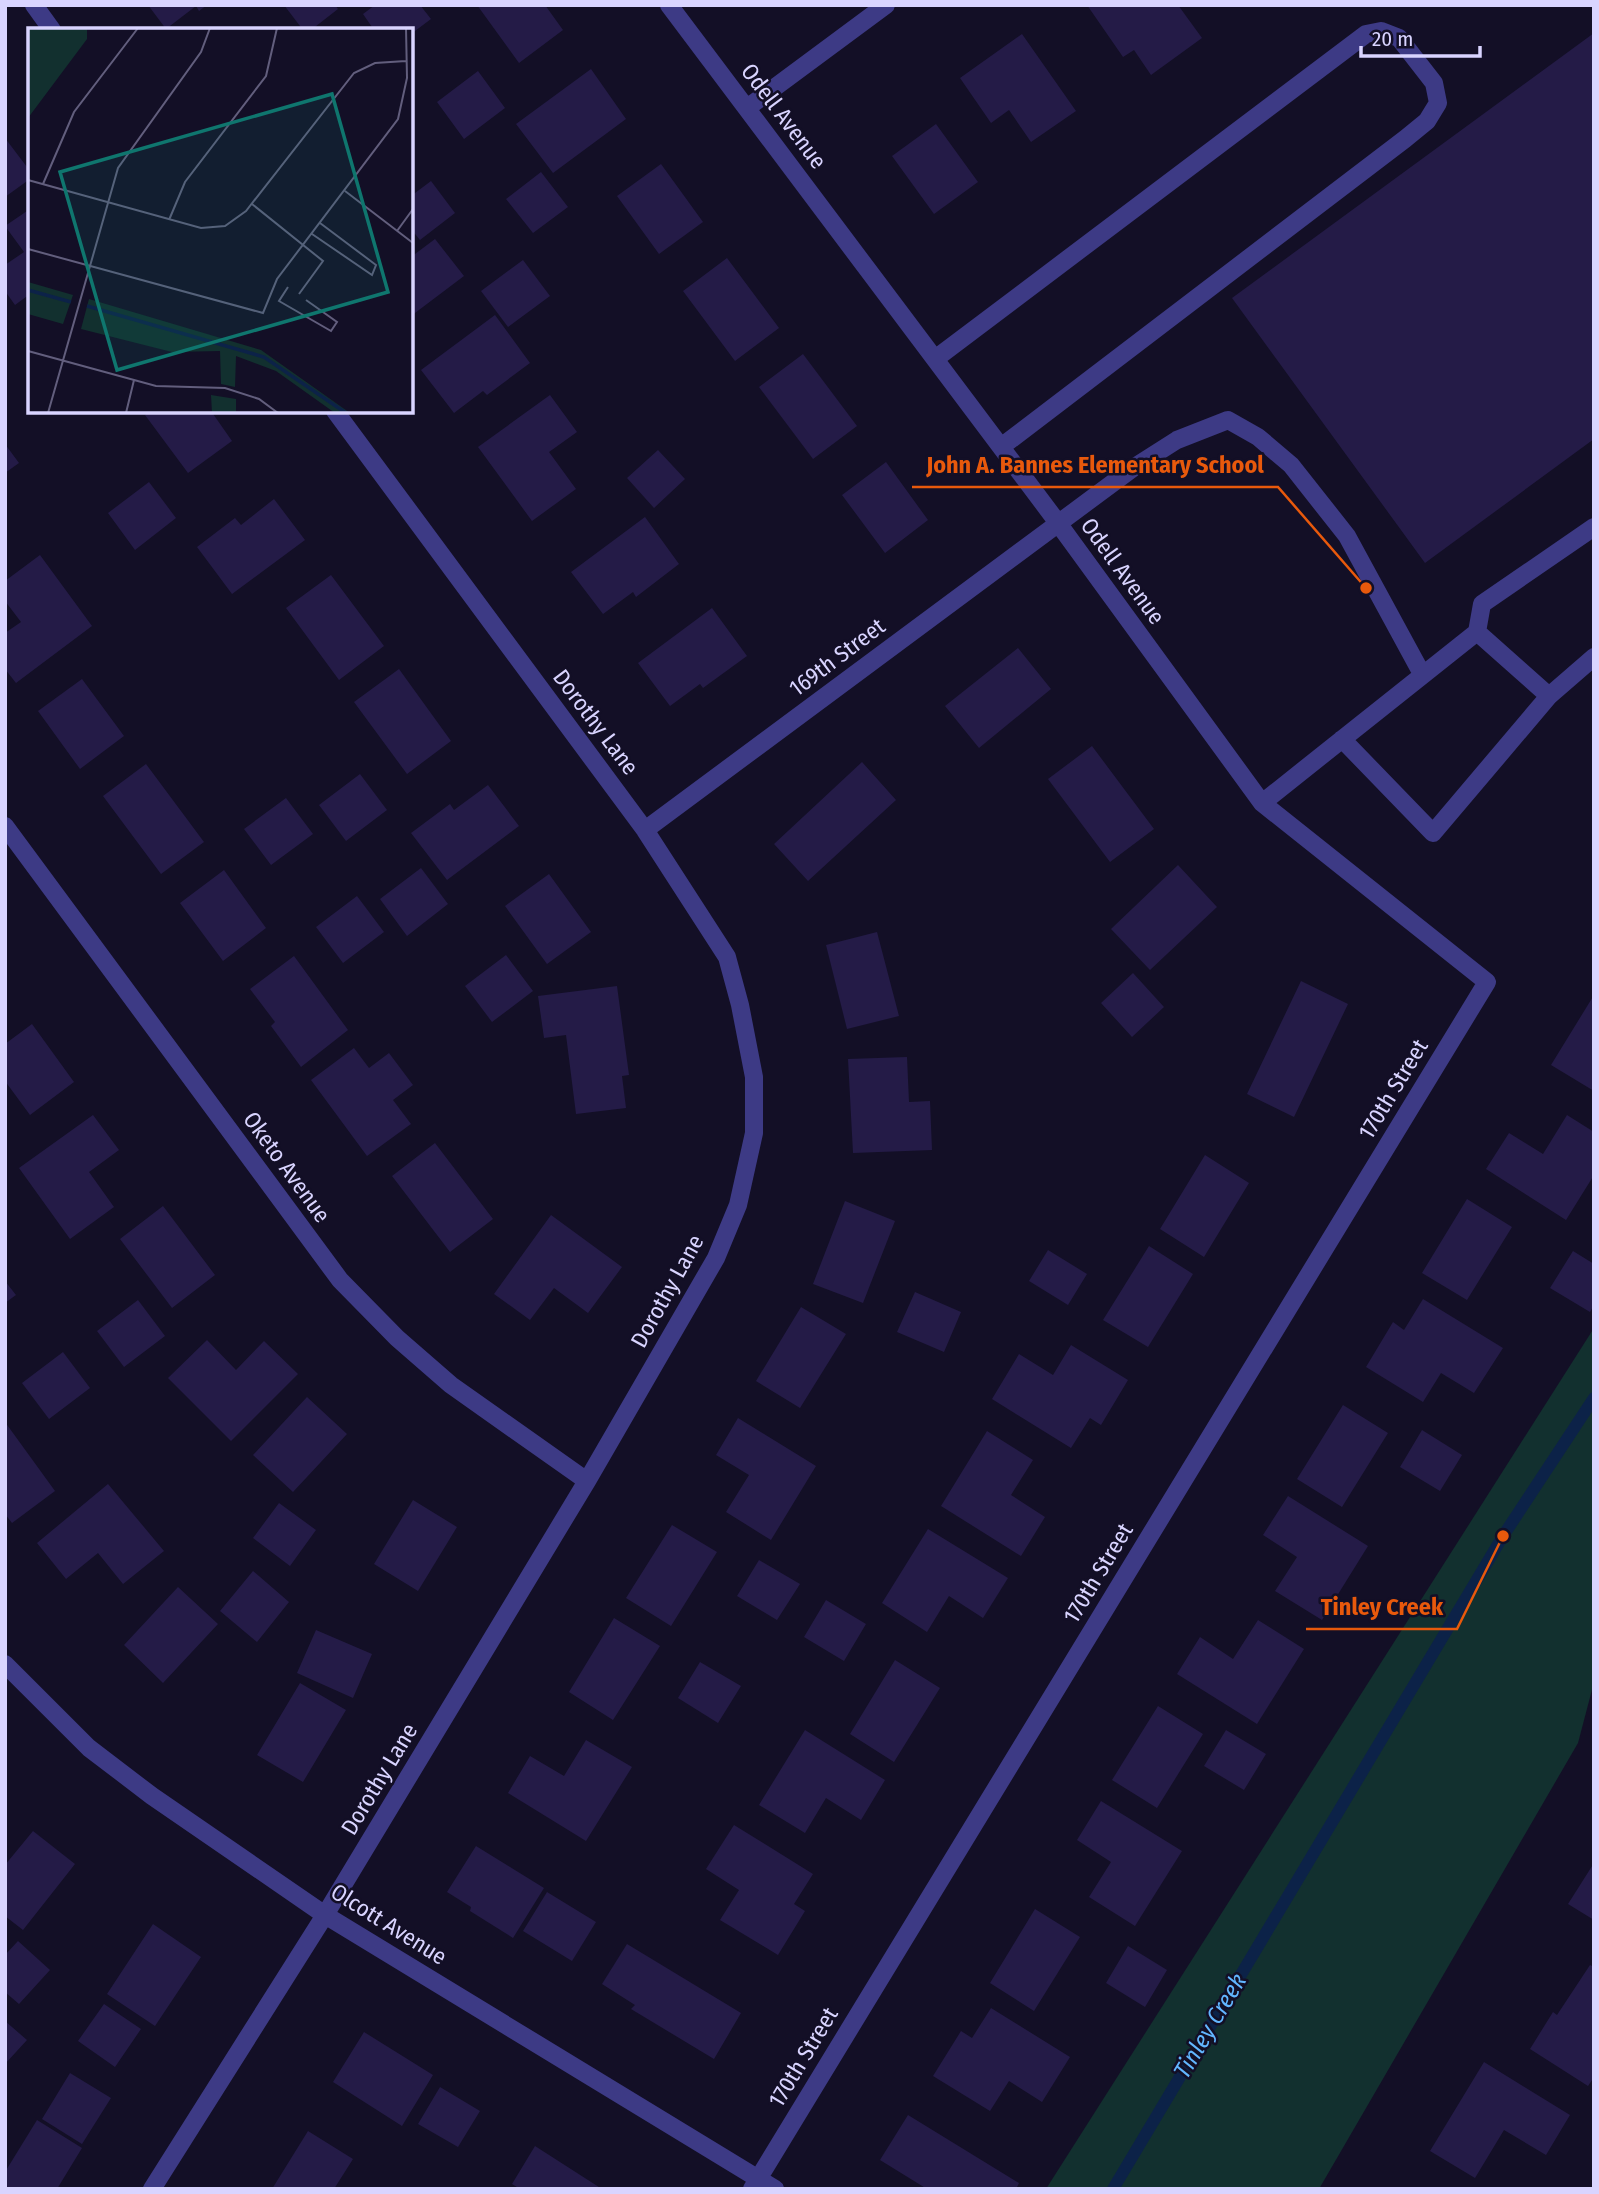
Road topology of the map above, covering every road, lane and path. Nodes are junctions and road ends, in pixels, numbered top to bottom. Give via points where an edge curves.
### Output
1 (33, 5) edge
2 (670, 5) edge
3 (886, 5) edge
4 (50, 28) edge
5 (747, 107) junction
6 (934, 359) junction
7 (336, 413) edge
8 (1000, 447) junction
9 (1058, 523) junction
10 (1594, 527) edge
11 (1477, 632) junction
12 (1594, 657) edge
13 (1422, 674) junction
14 (1549, 696) junction
15 (1342, 739) junction
16 (1262, 803) junction
17 (5, 826) edge
18 (645, 830) junction
19 (1487, 982) joint
20 (587, 1480) junction
21 (5, 1664) edge
22 (325, 1915) junction
23 (755, 2183) edge
24 (152, 2189) edge
25 (775, 2189) edge

1 - 4 street
2 - 5 street, Odell Avenue
3 - 5 street
5 - 6 street, Odell Avenue
6 - 8 street, Odell Avenue
6 - 8 street via 1366,34 1381,31 1399,38 1434,83 1438,103 1427,121
7 - 18 street, Dorothy Lane
8 - 9 street, Odell Avenue
9 - 13 street, 169th Street via 1177,440 1228,420 1258,437 1291,465 1347,536
9 - 16 street, Odell Avenue
9 - 18 street, 169th Street
10 - 11 street via 1482,604
11 - 13 street
11 - 14 street
12 - 14 street
13 - 15 street
14 - 15 street via 1433,833
15 - 16 street
16 - 19 street, Odell Avenue
17 - 20 street, Oketo Avenue via 340,1280 451,1385
18 - 20 street, Dorothy Lane via 727,957 754,1077 754,1133 738,1205 716,1258
19 - 23 street, 170th Street
20 - 22 street, Dorothy Lane
21 - 22 street, Olcott Avenue via 89,1748
22 - 23 street, Olcott Avenue
22 - 24 street, Dorothy Lane
23 - 25 street, Olcott Avenue

